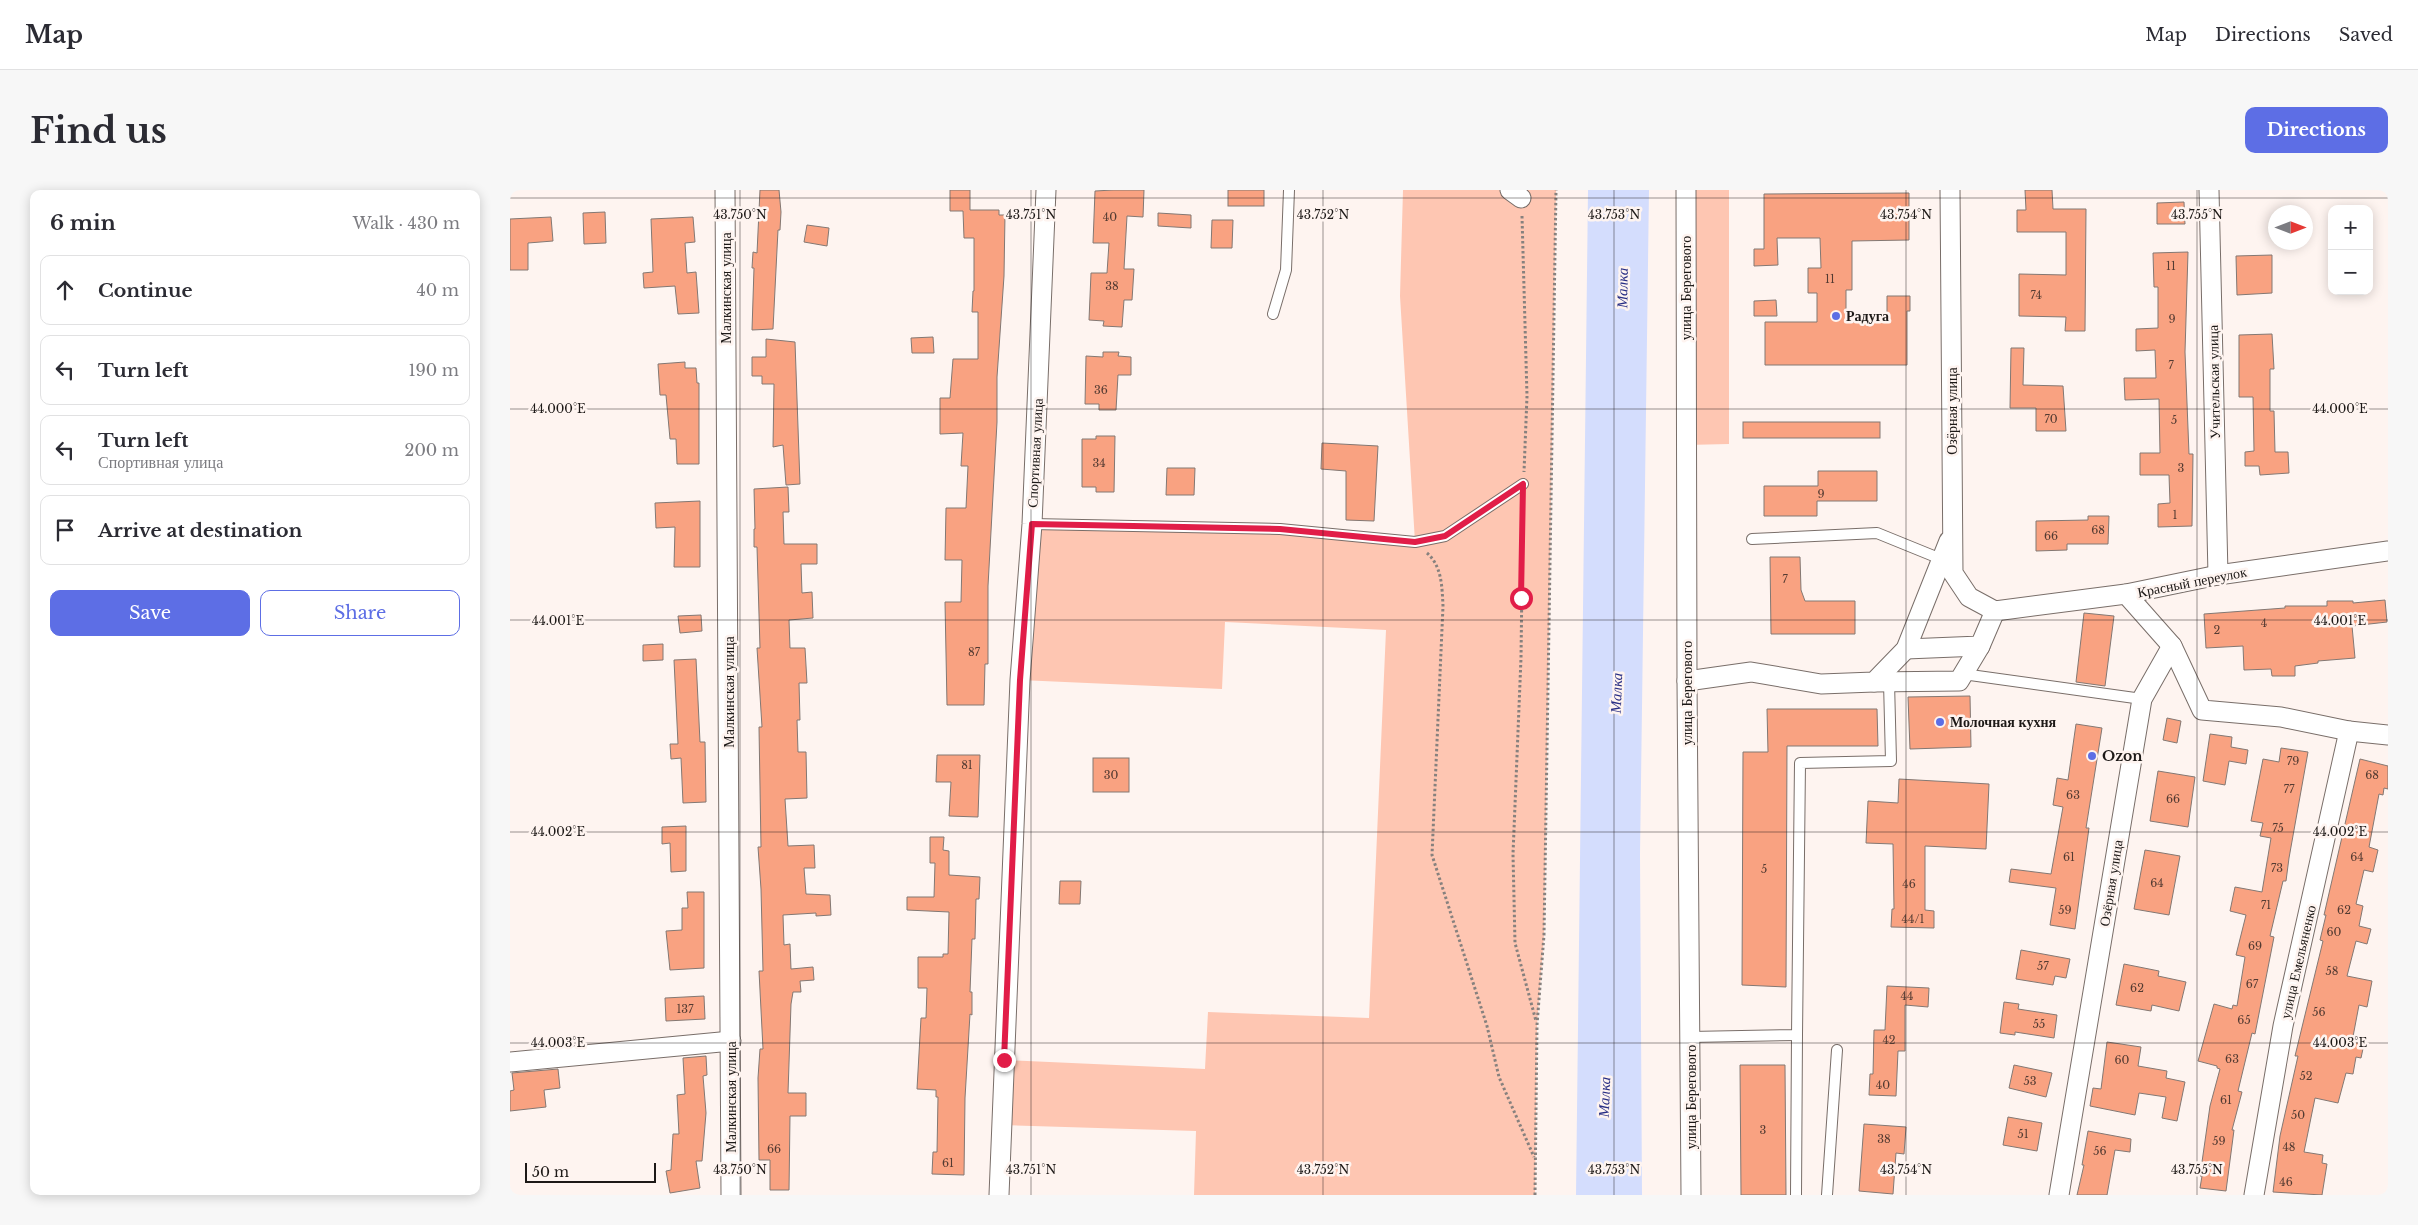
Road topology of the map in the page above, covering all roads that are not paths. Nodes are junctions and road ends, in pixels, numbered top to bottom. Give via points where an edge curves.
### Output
1 (725, 190) edge
2 (1046, 190) edge
3 (1288, 190) edge
4 (1686, 190) edge
5 (1950, 190) edge
6 (2209, 190) edge
7 (1273, 314) dead end
8 (1523, 484) road end
9 (1032, 524) junction
10 (1752, 539) dead end
11 (2388, 551) edge
12 (1947, 566) junction
13 (2218, 575) junction
14 (2126, 594) junction
15 (1995, 611) junction
16 (1980, 646) junction
17 (2172, 646) junction
18 (1906, 649) junction
19 (1963, 674) junction
20 (1687, 680) junction
21 (1882, 682) junction
22 (2142, 699) junction
23 (2349, 731) junction
24 (2388, 735) edge
25 (1797, 1035) junction
26 (1690, 1036) junction
27 (732, 1041) junction
28 (1837, 1050) dead end
29 (510, 1062) edge
30 (732, 1195) edge
31 (998, 1195) edge
32 (1691, 1195) edge
33 (1796, 1195) edge
34 (1827, 1195) edge
35 (2060, 1195) edge
36 (2254, 1195) edge

1 - 27 street, Малкинская улица
2 - 9 street, Спортивная улица
3 - 7 lane via 1286,270
4 - 20 street, улица Берегового
5 - 12 street, Озёрная улица via 1953,529
6 - 13 street, Учительская улица
8 - 9 lane via 1445,536 1415,542 1280,529
9 - 31 street, Спортивная улица via 1020,689
10 - 12 lane via 1878,533
11 - 13 street, Красный переулок
12 - 15 street via 1969,597
12 - 18 street
13 - 14 street, Красный переулок
14 - 15 street, Красный переулок
14 - 17 street
15 - 16 street
16 - 18 street
16 - 19 street
17 - 22 street, Озёрная улица
17 - 23 street via 2202,710 2282,717
18 - 21 street
19 - 21 street via 1959,681
19 - 22 lane
20 - 21 street via 1751,672 1821,684
20 - 26 street, улица Берегового
21 - 25 lane via 1891,761 1800,763
22 - 35 street, Озёрная улица
23 - 24 street
23 - 36 street, улица Емельяненко via 2284,1026
25 - 26 lane
25 - 33 lane
26 - 32 street, улица Берегового
27 - 29 street
27 - 30 street, Малкинская улица
28 - 34 lane

